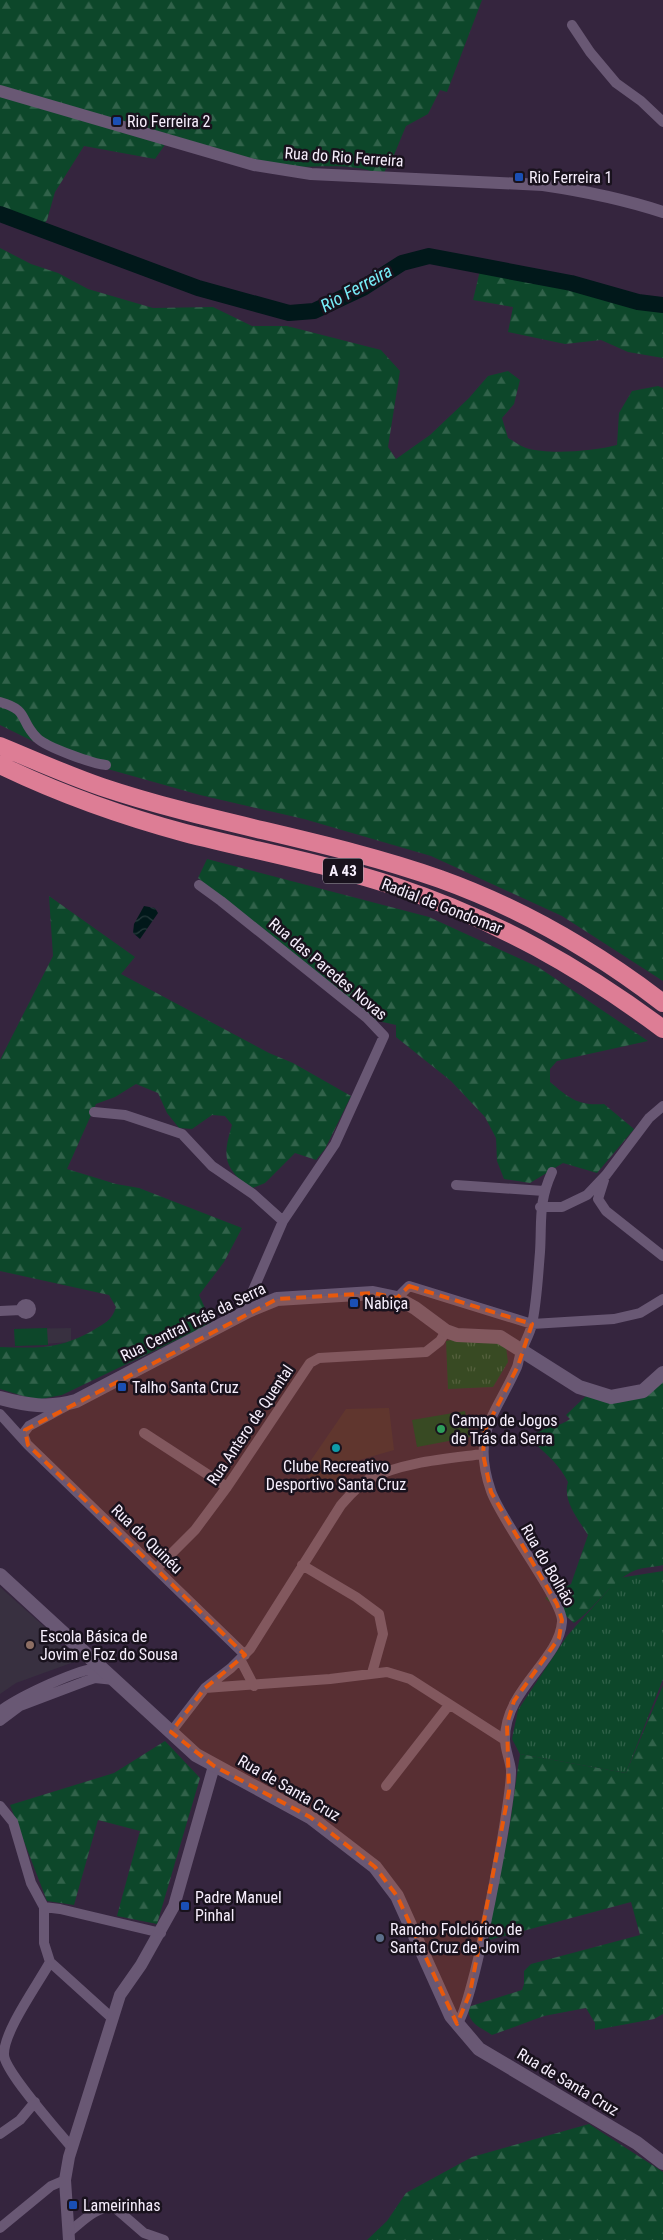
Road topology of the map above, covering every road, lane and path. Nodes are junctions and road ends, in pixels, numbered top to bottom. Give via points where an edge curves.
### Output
1 (572, 25) dead end
2 (0, 91) edge
3 (663, 122) edge
4 (663, 212) edge
5 (0, 702) edge
6 (0, 746) edge
7 (0, 765) edge
8 (106, 765) dead end
9 (199, 885) dead end
10 (663, 1003) edge
11 (663, 1029) edge
12 (663, 1106) edge
13 (94, 1112) dead end
14 (552, 1172) dead end
15 (606, 1175) junction
16 (456, 1184) dead end
17 (544, 1191) junction
18 (540, 1207) junction
19 (283, 1221) junction
20 (663, 1256) edge
21 (397, 1298) junction
22 (663, 1299) edge
23 (21, 1310) dead end
24 (0, 1311) edge
25 (248, 1311) junction
26 (532, 1324) junction
27 (446, 1332) junction
28 (521, 1350) junction
29 (663, 1373) edge
30 (0, 1398) edge
31 (76, 1400) junction
32 (42, 1406) junction
33 (0, 1414) edge
34 (39, 1421) junction
35 (144, 1433) dead end
36 (28, 1445) junction
37 (483, 1454) junction
38 (227, 1487) junction
39 (302, 1566) junction
40 (156, 1569) junction
41 (0, 1575) edge
42 (79, 1647) junction
43 (243, 1657) junction
44 (98, 1666) junction
45 (372, 1673) junction
46 (76, 1674) junction
47 (115, 1680) junction
48 (86, 1681) junction
49 (254, 1686) junction
50 (205, 1688) junction
51 (450, 1705) junction
52 (0, 1711) edge
53 (0, 1721) edge
54 (171, 1732) junction
55 (505, 1740) junction
56 (214, 1766) junction
57 (386, 1786) dead end
58 (0, 1806) edge
59 (44, 1907) junction
60 (160, 1933) junction
61 (50, 1962) junction
62 (112, 2019) junction
63 (457, 2024) junction
64 (35, 2102) junction
65 (0, 2134) edge
66 (72, 2148) junction
67 (663, 2163) edge
68 (65, 2180) junction
69 (0, 2228) edge
70 (69, 2236) edge
71 (145, 2236) edge
72 (164, 2240) edge

1 - 3 street via 616,83
2 - 4 street, Rua do Rio Ferreira via 254,165 311,174 543,185 630,201
5 - 8 street via 22,712 31,732 39,740 96,764
6 - 10 highway, Radial de Gondomar / A 43 via 101,787 202,816 374,858 440,879 521,914 570,940
7 - 11 highway, Radial de Gondomar / A 43 via 94,804 183,832 342,871 457,909 548,952
9 - 19 street, Rua das Paredes Novas via 367,1018 384,1036 335,1144
12 - 15 street via 649,1118
13 - 19 street via 125,1115 182,1134 212,1166
14 - 17 street, Rua do Bolhão
15 - 18 street via 587,1195 562,1207
15 - 20 street via 598,1199 606,1210
16 - 17 street
17 - 18 street, Rua do Bolhão
18 - 26 street, Rua do Bolhão via 540,1250
19 - 25 street, Rua das Paredes Novas via 251,1295
21 - 25 main road, Rua Central Trás da Serra via 365,1293 276,1299
21 - 26 street via 410,1286
21 - 27 main road
22 - 26 street via 640,1313 614,1319
23 - 24 street
25 - 31 main road, Rua Central Trás da Serra
26 - 28 street, Rua do Bolhão
27 - 28 main road via 500,1337
27 - 38 street, Rua Antero de Quental via 426,1352 319,1358 310,1364
28 - 29 main road via 579,1387 611,1397 643,1390
28 - 37 street, Rua do Bolhão via 518,1366 485,1430
30 - 32 main road, Rua Central Trás da Serra
31 - 32 main road, Rua Central Trás da Serra
31 - 34 street
32 - 34 street via 46,1411
33 - 36 street, Rua do Quinéu
34 - 36 street via 25,1430 24,1439
35 - 38 street
36 - 40 street, Rua do Quinéu
37 - 39 street via 399,1467 368,1480 341,1505
37 - 55 street, Rua do Bolhão via 491,1492 508,1526 557,1604 562,1620 559,1638 514,1701
38 - 40 street, Rua Antero de Quental via 195,1530
39 - 43 street
39 - 45 street via 379,1614 383,1634
40 - 43 street, Rua do Quinéu
41 - 42 main road, Rua de Santa Cruz
42 - 44 main road, Rua de Santa Cruz
42 - 46 street via 84,1662
43 - 49 street, Rua do Quinéu
43 - 50 street
44 - 46 street
44 - 47 main road, Rua de Santa Cruz
44 - 48 street via 93,1677
45 - 49 street
45 - 51 street via 387,1672 410,1679
46 - 52 street via 21,1697
47 - 48 street via 95,1678
47 - 54 main road, Rua de Santa Cruz
48 - 53 street via 20,1706
49 - 50 street
50 - 54 street
51 - 55 street
51 - 57 street
54 - 56 main road, Rua de Santa Cruz via 196,1755
55 - 63 street, Rua do Bolhão via 511,1770 508,1800 491,1900 470,1993 464,2014
56 - 60 street via 174,1906
56 - 63 main road, Rua de Santa Cruz via 310,1817 375,1867 397,1896
58 - 59 street via 13,1822 31,1883
59 - 60 street
59 - 61 street via 44,1943
60 - 62 street via 120,1995
61 - 62 street
61 - 64 street via 5,2045 4,2057
62 - 66 street
63 - 67 main road, Rua de Santa Cruz via 479,2049 637,2143
64 - 65 street via 20,2120
64 - 66 street
66 - 68 street
68 - 69 street via 51,2186
68 - 70 street
70 - 71 street via 95,2212 114,2206
71 - 72 street

